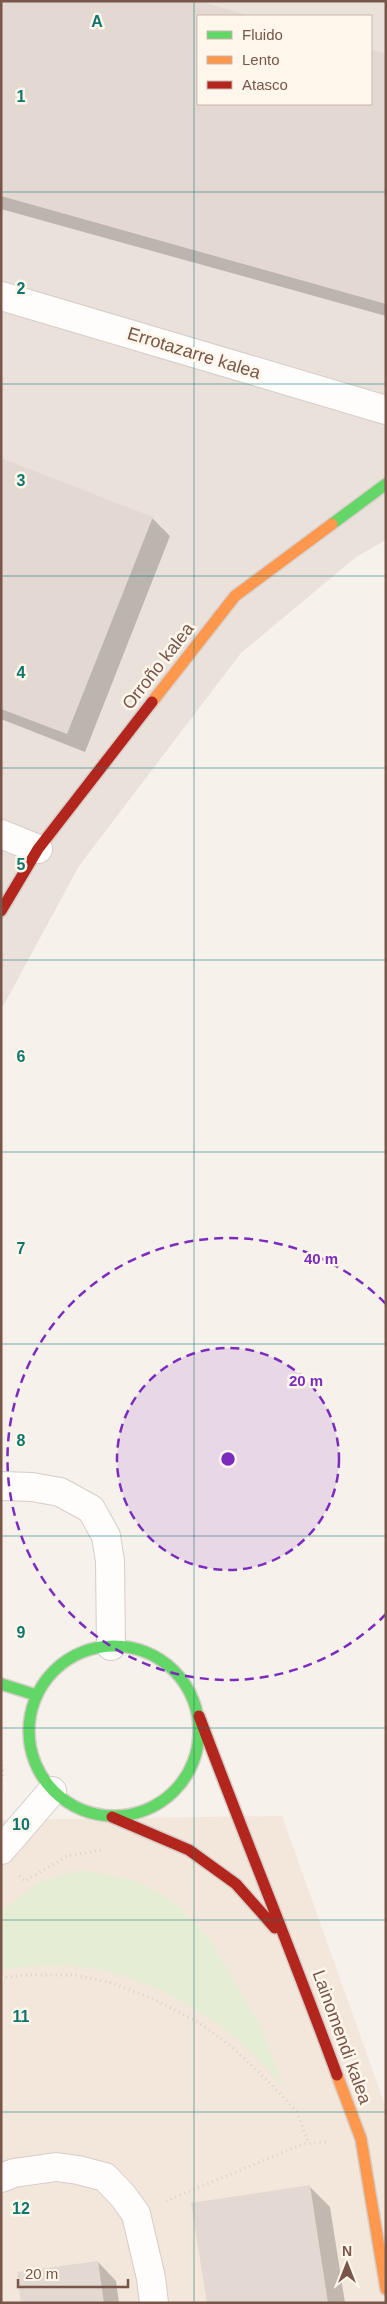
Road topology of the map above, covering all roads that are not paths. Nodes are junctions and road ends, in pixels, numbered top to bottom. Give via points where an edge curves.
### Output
1 (1, 296) edge
2 (386, 410) edge
3 (386, 484) edge
4 (1, 834) edge
5 (38, 848) junction
6 (1, 911) edge
7 (1, 1486) edge
8 (111, 1646) junction
9 (1, 1684) edge
10 (36, 1695) junction
11 (199, 1716) junction
12 (52, 1791) junction
13 (112, 1817) junction
14 (1, 1850) edge
15 (289, 1944) junction
16 (1, 2178) edge
17 (386, 2289) edge
18 (154, 2303) edge

1 - 2 street, Errotazarre kalea
3 - 5 main road, Orroño kalea via 235,596
4 - 5 street
5 - 6 main road, Orroño kalea
7 - 8 street via 60,1492 90,1509 106,1536
8 - 10 main road via 88,1649 66,1660 49,1675
8 - 11 main road via 151,1654 168,1665 182,1679
9 - 10 main road
10 - 12 main road via 30,1715 31,1756 39,1775
11 - 13 main road via 196,1756 187,1776 173,1794 148,1809
11 - 15 main road, Lainomendi kalea
12 - 13 main road via 69,1805 90,1814
12 - 14 street
13 - 15 main road, Lainomendi kalea via 189,1850 236,1884
15 - 17 main road, Lainomendi kalea via 360,2139
16 - 18 street via 14,2172 56,2167 105,2178 136,2214

